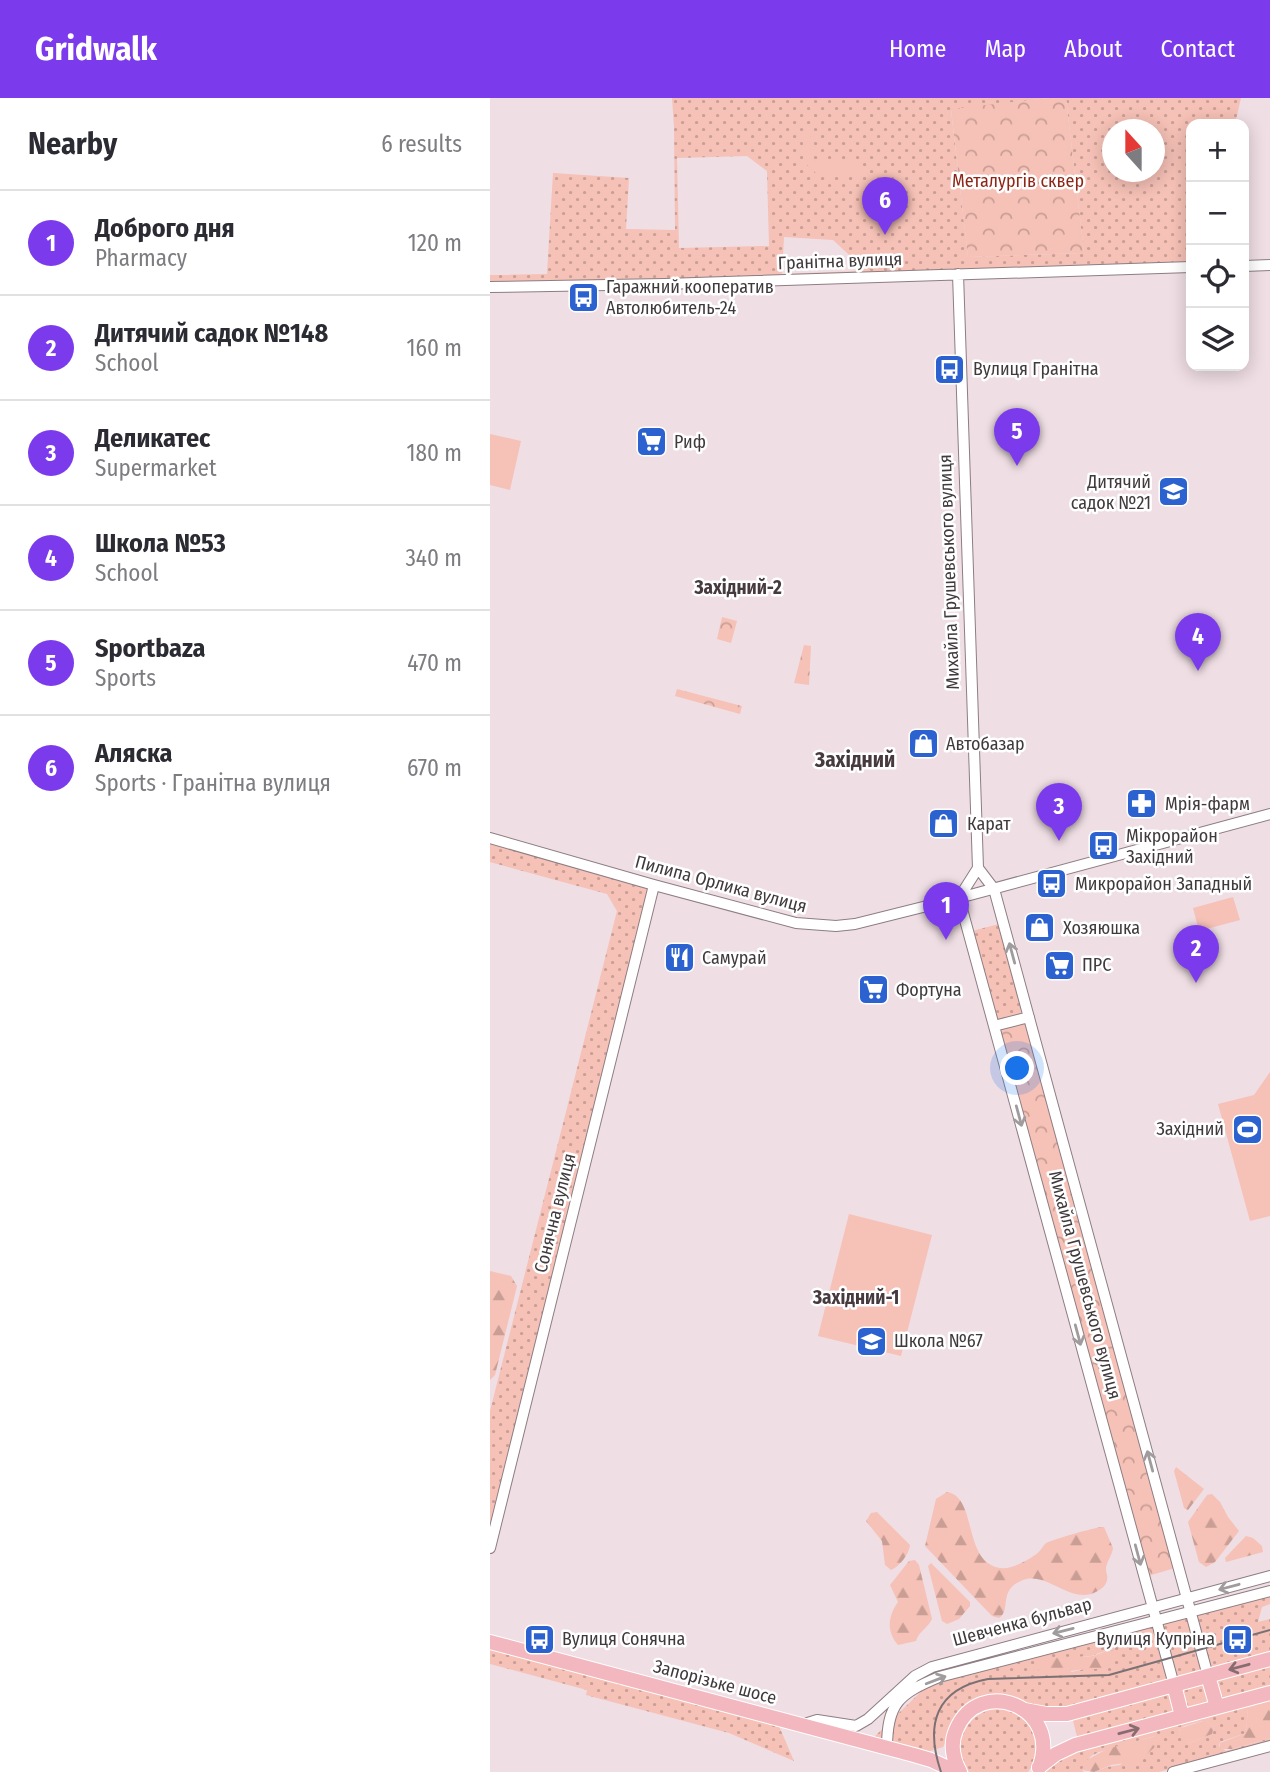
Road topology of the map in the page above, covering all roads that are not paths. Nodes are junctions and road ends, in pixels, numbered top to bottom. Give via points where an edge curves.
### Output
1 (1270, 265) edge
2 (1249, 266) edge
3 (1186, 267) edge
4 (958, 274) junction
5 (490, 287) edge
6 (1270, 814) edge
7 (490, 838) edge
8 (978, 868) junction
9 (654, 885) junction
10 (994, 889) junction
11 (959, 898) junction
12 (1029, 1017) junction
13 (994, 1026) junction
14 (490, 1548) edge
15 (1270, 1576) edge
16 (1270, 1591) edge
17 (1187, 1598) junction
18 (1153, 1608) junction
19 (1191, 1612) junction
20 (1156, 1621) junction
21 (490, 1642) edge
22 (1270, 1659) edge
23 (1208, 1676) junction
24 (1174, 1685) junction
25 (1270, 1693) edge
26 (1217, 1707) junction
27 (1025, 1710) junction
28 (1182, 1716) junction
29 (801, 1725) junction
30 (954, 1739) junction
31 (1270, 1746) edge
32 (887, 1748) junction
33 (930, 1760) junction
34 (1038, 1770) edge
35 (958, 1772) edge
36 (1173, 1772) edge

1 - 2 street
3 - 4 street, Гранітна вулиця
4 - 5 street, Гранітна вулиця
4 - 8 street, Михайла Грушевського вулиця
6 - 10 street, Пилипа Орлика вулиця
7 - 9 street, Пилипа Орлика вулиця
8 - 10 street, Михайла Грушевського вулиця
8 - 11 street
9 - 11 street, Пилипа Орлика вулиця via 796,923 827,926 855,924
9 - 14 street, Сонячна вулиця
10 - 11 street, Пилипа Орлика вулиця
12 -> 10 street, Михайла Грушевського вулиця
11 - 13 street, Михайла Грушевського вулиця
12 - 13 street
17 -> 12 street, Михайла Грушевського вулиця
13 -> 18 street, Михайла Грушевського вулиця
15 -> 17 street, Шевченка бульвар
16 - 19 street, Шевченка бульвар
17 - 18 street, Шевченка бульвар
17 - 19 street, Михайла Грушевського вулиця
18 - 20 street, Михайла Грушевського вулиця
18 -> 29 street, Шевченка бульвар via 932,1667 856,1726 817,1720
19 - 20 street, Шевченка бульвар
19 - 23 street, Михайла Грушевського вулиця
20 - 24 street, Михайла Грушевського вулиця
32 -> 20 street, Шевченка бульвар via 888,1722 895,1704 926,1683
21 - 29 main road, Запорізьке шосе
22 -> 23 main road
23 - 24 main road
23 - 26 main road, Михайла Грушевського вулиця
24 - 27 main road via 1067,1714
24 - 28 main road, Михайла Грушевського вулиця
25 - 26 main road
26 - 28 main road
27 - 30 main road via 1004,1702 981,1705 962,1720
27 - 34 main road via 1042,1734 1044,1750
34 -> 28 main road via 1075,1745
29 - 32 main road, Запорізьке шосе
30 - 33 main road via 947,1751
30 - 35 main road
31 - 36 street
32 - 33 main road, Запорізьке шосе
33 - 35 main road, Запорізьке шосе

